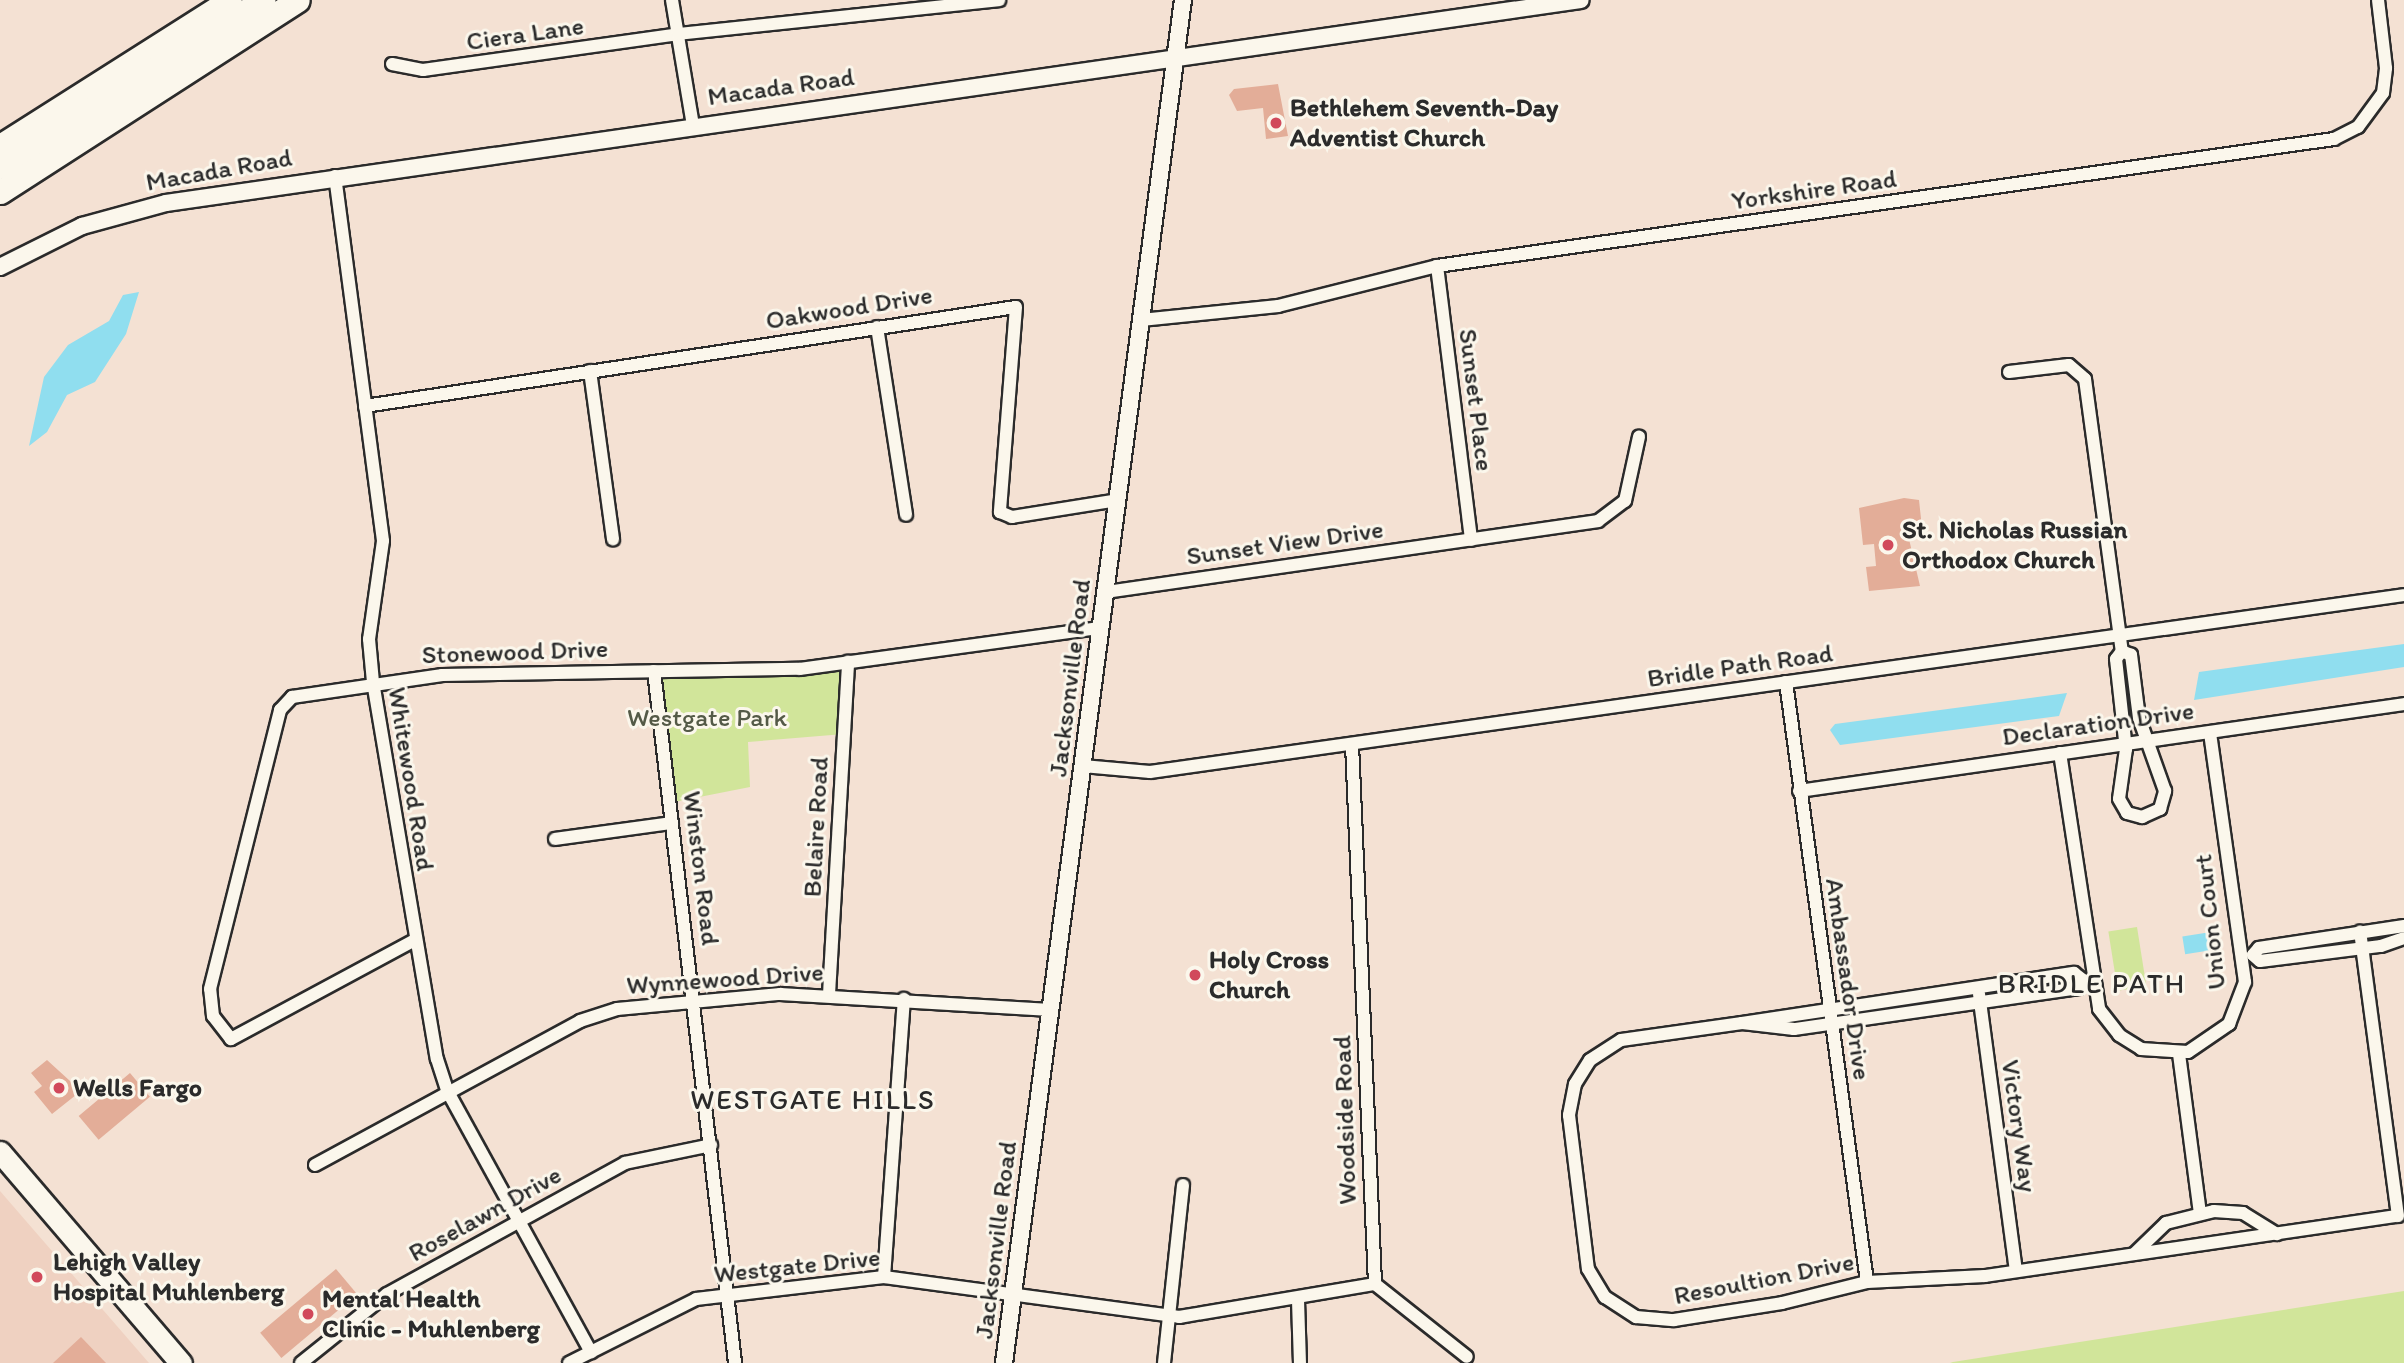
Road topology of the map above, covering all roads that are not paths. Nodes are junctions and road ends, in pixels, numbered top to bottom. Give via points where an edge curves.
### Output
1 (230, 0) edge
2 (263, 0) edge
3 (298, 0) edge
4 (672, 0) edge
5 (999, 0) edge
6 (1184, 0) edge
7 (1581, 0) edge
8 (2378, 0) edge
9 (678, 34) junction
10 (1176, 55) junction
11 (392, 64) dead end
12 (184, 72) junction
13 (72, 101) junction
14 (693, 124) junction
15 (0, 135) edge
16 (0, 146) edge
17 (0, 167) edge
18 (335, 176) junction
19 (0, 192) edge
20 (0, 207) edge
21 (1437, 266) junction
22 (0, 268) edge
23 (1141, 320) junction
24 (877, 327) junction
25 (590, 370) junction
26 (2009, 372) dead end
27 (365, 406) junction
28 (1639, 437) dead end
29 (1118, 500) junction
30 (906, 516) dead end
31 (613, 539) dead end
32 (1471, 540) junction
33 (1105, 592) junction
34 (2404, 595) edge
35 (1101, 628) junction
36 (2120, 635) junction
37 (2122, 652) junction
38 (848, 662) junction
39 (654, 671) junction
40 (373, 682) junction
41 (1786, 682) junction
42 (2404, 704) edge
43 (2210, 732) junction
44 (2145, 741) junction
45 (2125, 743) junction
46 (1352, 744) junction
47 (2060, 753) junction
48 (1083, 766) junction
49 (1799, 790) junction
50 (672, 823) junction
51 (555, 839) dead end
52 (2404, 926) edge
53 (2360, 932) junction
54 (2404, 938) edge
55 (413, 941) junction
56 (2362, 948) junction
57 (2248, 956) junction
58 (2088, 979) junction
59 (1978, 986) junction
60 (829, 994) junction
61 (696, 999) junction
62 (904, 999) junction
63 (1979, 1002) junction
64 (1829, 1007) junction
65 (1051, 1010) junction
66 (1742, 1023) junction
67 (1831, 1023) junction
68 (2179, 1054) junction
69 (448, 1092) junction
70 (711, 1145) junction
71 (0, 1152) edge
72 (315, 1166) dead end
73 (1183, 1185) dead end
74 (2200, 1213) junction
75 (520, 1221) junction
76 (2277, 1234) junction
77 (2134, 1254) junction
78 (2016, 1272) junction
79 (884, 1277) junction
80 (1867, 1282) junction
81 (1375, 1284) junction
82 (726, 1293) junction
83 (1013, 1296) junction
84 (1298, 1300) junction
85 (1170, 1316) junction
86 (592, 1352) junction
87 (1467, 1357) dead end
88 (181, 1363) edge
89 (301, 1363) edge
90 (569, 1363) edge
91 (735, 1363) edge
92 (1004, 1363) edge
93 (1164, 1363) edge
94 (1300, 1363) edge

1 - 13 highway
2 - 17 highway
3 - 12 highway
4 - 9 street
5 - 9 street, Ciera Lane
6 - 10 street, Jacksonville Road
7 - 10 street, Macada Road
8 - 21 street, Yorkshire Road via 2386,68 2383,93 2358,127 2334,139
9 - 11 street, Ciera Lane via 423,69
9 - 14 street
10 - 14 street, Macada Road
10 - 23 street, Jacksonville Road
12 - 19 highway
12 - 20 highway
13 - 15 highway
13 - 16 highway
14 - 18 street, Macada Road
18 - 22 street, Macada Road via 120,213 64,233
18 - 27 street, Whitewood Road
21 - 23 street, Yorkshire Road via 1278,306
21 - 32 street, Sunset Place
23 - 29 street, Jacksonville Road
24 - 25 street, Oakwood Drive
24 - 29 street, Oakwood Drive via 1016,307 1000,512 1012,517
24 - 30 street
25 - 27 street, Oakwood Drive
25 - 31 street
26 - 36 street via 2069,365 2083,374
27 - 40 street, Whitewood Road via 384,558 369,639
28 - 32 street, Sunset View Drive via 1625,501 1613,513 1574,526
29 - 33 street, Jacksonville Road
32 - 33 street, Sunset View Drive
33 - 35 street, Jacksonville Road
34 - 36 street, Bridle Path Road
35 - 38 street, Stonewood Drive
35 - 48 street, Jacksonville Road
36 - 37 street
36 - 41 street, Bridle Path Road
37 - 44 street via 2131,655
37 - 45 street via 2116,659
38 - 39 street, Stonewood Drive via 800,669
38 - 60 street, Belaire Road
39 - 40 street, Stonewood Drive
39 - 50 street, Winston Road
40 - 55 street, Whitewood Road
40 - 55 street, Stonewood Drive via 300,694 281,710 210,989 213,1016 231,1039
41 - 46 street, Bridle Path Road
41 - 49 street, Ambassador Drive
42 - 43 street, Declaration Drive
43 - 44 street, Declaration Drive
43 - 57 street, Union Court
44 - 45 street, Declaration Drive
44 - 45 street via 2165,796 2157,812 2142,817 2127,813 2119,799
45 - 47 street, Declaration Drive
46 - 48 street, Bridle Path Road via 1150,772
46 - 81 street, Woodside Road
47 - 49 street, Declaration Drive
47 - 58 street
48 - 65 street, Jacksonville Road
49 - 64 street, Ambassador Drive
50 - 51 street
50 - 61 street, Winston Road
52 - 53 street
53 - 56 street, Resoultion Drive
53 - 57 street via 2259,947
54 - 56 street
55 - 69 street, Whitewood Road
56 - 57 street via 2260,961
56 - 76 street, Resoultion Drive via 2398,1216
57 - 68 street, Union Court via 2244,987 2229,1024 2205,1045
58 - 59 street, Resoultion Drive via 2074,973
58 - 63 street, Resoultion Drive via 2079,988
58 - 68 street via 2099,1009 2126,1041 2149,1052
59 - 63 street, Victory Way
59 - 64 street, Resoultion Drive
60 - 61 street, Wynnewood Drive
60 - 62 street, Wynnewood Drive
61 - 69 street, Wynnewood Drive via 591,1016
61 - 70 street, Winston Road
62 - 65 street, Wynnewood Drive
62 - 79 street
63 - 67 street, Resoultion Drive
63 - 78 street, Victory Way
64 - 66 street, Resoultion Drive
64 - 67 street, Ambassador Drive
65 - 83 street, Jacksonville Road
66 - 67 street, Resoultion Drive via 1776,1029
66 - 80 street, Resoultion Drive via 1621,1040 1581,1072 1569,1115 1590,1275 1618,1308 1663,1321 1767,1306
67 - 80 street, Ambassador Drive
68 - 74 street
69 - 72 street, Wynnewood Drive
69 - 75 street, Whitewood Road
70 - 75 street, Roselawn Drive via 638,1158
70 - 82 street, Winston Road
71 - 88 main road
73 - 85 street
74 - 76 street via 2243,1213
74 - 77 street via 2153,1230
75 - 86 street, Whitewood Road
75 - 89 street, Roselawn Drive via 387,1294
76 - 77 street, Resoultion Drive
77 - 78 street, Resoultion Drive
78 - 80 street, Resoultion Drive
79 - 82 street, Westgate Drive
79 - 83 street, Westgate Drive
81 - 84 street, Westgate Drive
81 - 87 street
82 - 86 street, Westgate Drive via 680,1306
82 - 91 street, Winston Road
83 - 85 street, Westgate Drive
83 - 92 street, Jacksonville Road
84 - 85 street, Westgate Drive
84 - 94 street
85 - 93 street
86 - 90 street, Westgate Drive

